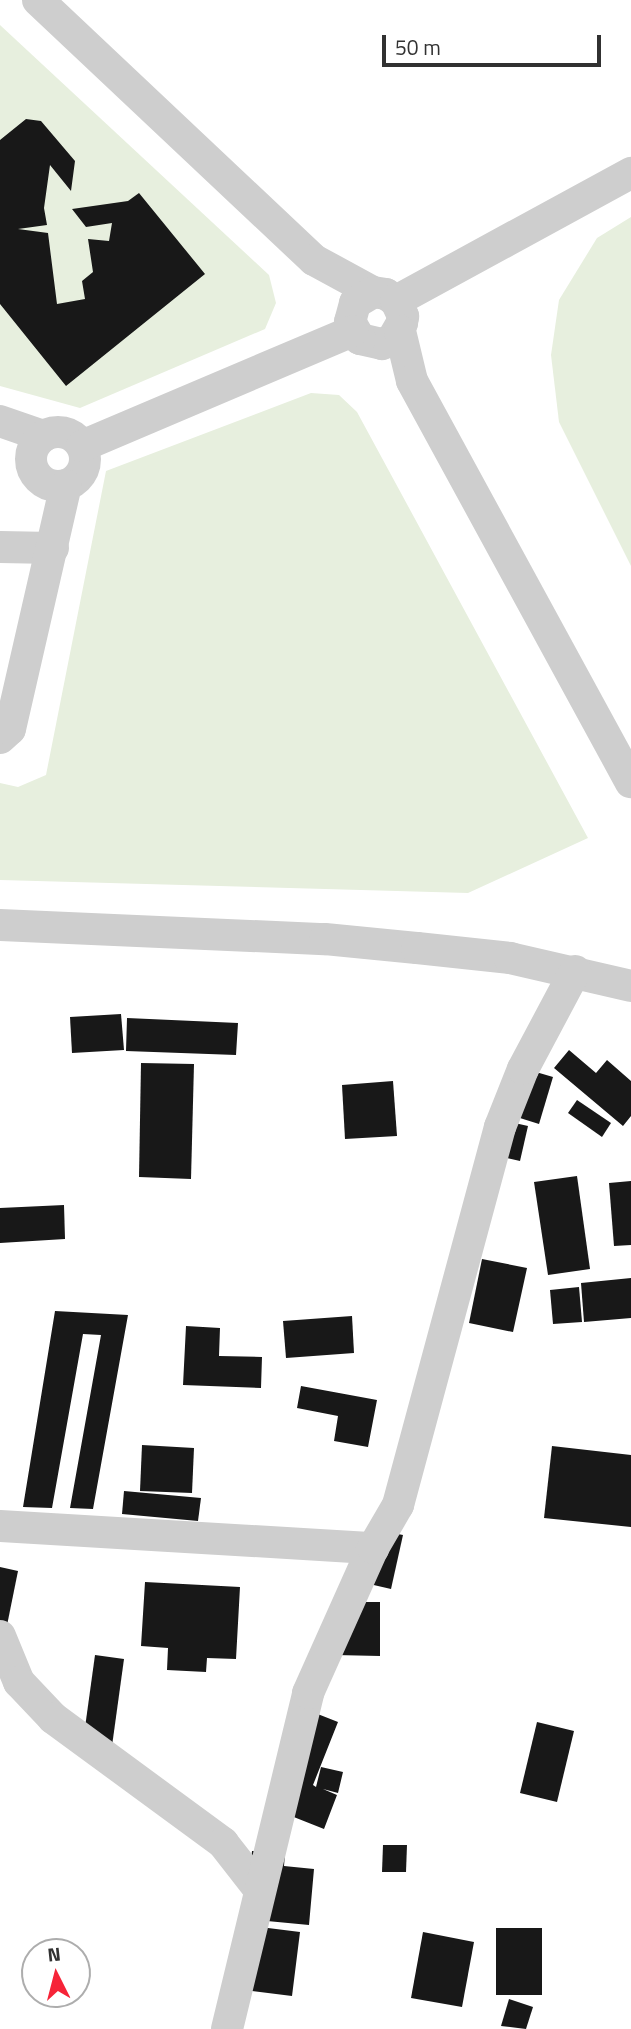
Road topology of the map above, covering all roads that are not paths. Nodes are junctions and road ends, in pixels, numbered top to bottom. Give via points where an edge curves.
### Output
1 (38, 0) edge
2 (631, 173) edge
3 (314, 260) junction
4 (389, 308) junction
5 (358, 332) junction
6 (412, 382) junction
7 (0, 421) edge
8 (43, 436) junction
9 (82, 446) junction
10 (66, 485) junction
11 (0, 547) edge
12 (53, 548) junction
13 (0, 738) edge
14 (631, 782) edge
15 (0, 925) edge
16 (575, 971) junction
17 (631, 986) edge
18 (0, 1527) edge
19 (373, 1548) junction
20 (0, 1636) edge
21 (259, 1889) junction
22 (227, 2029) edge

1 - 3 street
2 - 4 street
3 - 4 street
3 - 5 street
4 - 5 street via 355,303
4 - 5 street via 392,340
4 - 6 street
5 - 6 street
5 - 9 street
6 - 14 street
7 - 8 street
8 - 9 street via 65,432
8 - 10 street via 30,458 33,471 41,481
9 - 10 street via 83,470
10 - 12 street
11 - 12 street
12 - 13 street via 10,729
15 - 16 street via 325,939 510,958
16 - 17 street
16 - 19 street via 523,1069 500,1127 398,1505
18 - 19 street
19 - 21 street via 308,1693
20 - 21 street via 19,1682 53,1718 223,1843
21 - 22 street

